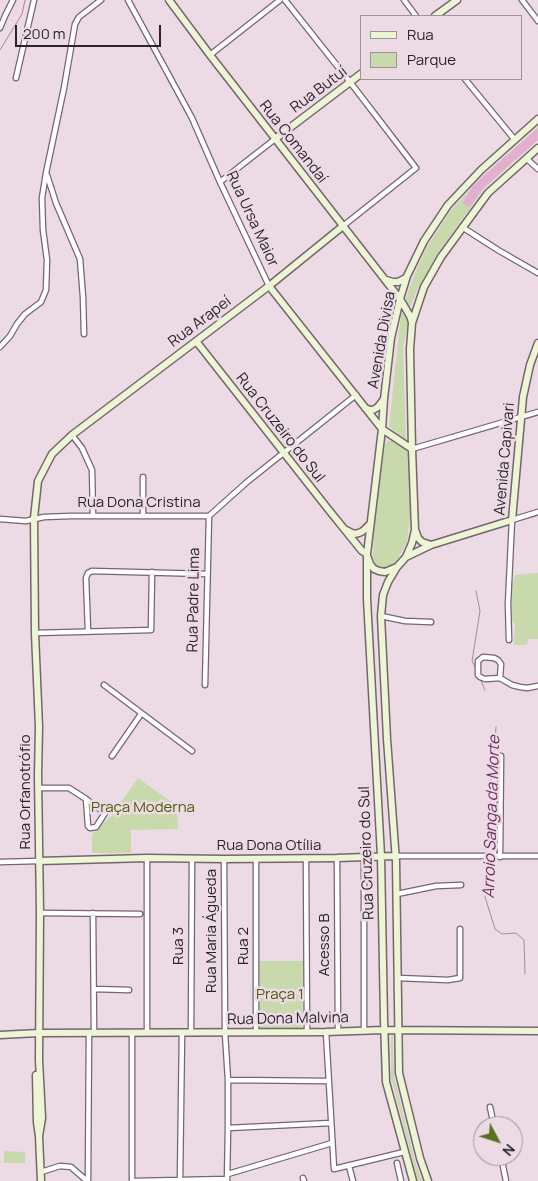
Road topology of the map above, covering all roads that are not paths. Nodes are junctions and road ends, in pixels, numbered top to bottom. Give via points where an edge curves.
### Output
1 (13, 0) edge
2 (34, 0) edge
3 (101, 0) edge
4 (128, 0) edge
5 (168, 0) edge
6 (280, 0) edge
7 (285, 0) edge
8 (404, 0) edge
9 (457, 0) edge
10 (522, 0) edge
11 (415, 15) edge
12 (437, 15) edge
13 (538, 21) edge
14 (0, 28) edge
15 (210, 55) junction
16 (360, 74) edge
17 (16, 78) dead end
18 (466, 80) edge
19 (350, 82) junction
20 (538, 119) edge
21 (275, 139) junction
22 (515, 140) junction
23 (538, 148) edge
24 (527, 159) junction
25 (538, 169) edge
26 (46, 173) junction
27 (220, 182) junction
28 (343, 226) junction
29 (462, 227) junction
30 (538, 273) edge
31 (407, 276) junction
32 (383, 278) junction
33 (269, 286) junction
34 (400, 299) junction
35 (412, 323) junction
36 (84, 334) dead end
37 (196, 340) junction
38 (538, 343) edge
39 (0, 347) edge
40 (356, 395) junction
41 (384, 399) junction
42 (365, 408) junction
43 (538, 412) edge
44 (520, 417) junction
45 (382, 429) junction
46 (72, 435) junction
47 (412, 448) junction
48 (284, 452) junction
49 (143, 477) dead end
50 (538, 512) edge
51 (93, 515) junction
52 (144, 516) junction
53 (208, 516) junction
54 (34, 518) junction
55 (0, 519) edge
56 (512, 520) junction
57 (370, 523) junction
58 (344, 530) junction
59 (415, 530) junction
60 (430, 545) junction
61 (367, 554) junction
62 (406, 557) junction
63 (397, 567) junction
64 (152, 572) junction
65 (207, 574) junction
66 (381, 616) junction
67 (431, 622) dead end
68 (88, 631) junction
69 (35, 633) junction
70 (509, 640) dead end
71 (500, 678) junction
72 (104, 685) dead end
73 (206, 685) dead end
74 (538, 686) edge
75 (141, 714) junction
76 (192, 751) dead end
77 (112, 756) dead end
78 (494, 756) dead end
79 (501, 756) dead end
80 (38, 788) junction
81 (86, 799) junction
82 (381, 856) junction
83 (395, 856) junction
84 (538, 856) edge
85 (364, 857) junction
86 (494, 857) junction
87 (500, 857) junction
88 (147, 858) junction
89 (337, 858) junction
90 (192, 859) junction
91 (224, 859) junction
92 (256, 859) junction
93 (306, 859) junction
94 (39, 861) junction
95 (0, 862) edge
96 (461, 885) dead end
97 (396, 894) junction
98 (40, 913) junction
99 (93, 913) junction
100 (140, 914) dead end
101 (460, 929) dead end
102 (398, 978) junction
103 (94, 989) junction
104 (129, 990) dead end
105 (384, 1030) junction
106 (399, 1030) junction
107 (364, 1031) junction
108 (538, 1031) edge
109 (256, 1032) junction
110 (307, 1032) junction
111 (326, 1032) junction
112 (338, 1032) junction
113 (39, 1033) junction
114 (91, 1033) junction
115 (132, 1033) junction
116 (147, 1033) junction
117 (182, 1033) junction
118 (191, 1033) junction
119 (225, 1033) junction
120 (0, 1035) edge
121 (228, 1080) junction
122 (328, 1081) junction
123 (490, 1107) dead end
124 (492, 1116) edge
125 (331, 1123) junction
126 (228, 1128) junction
127 (332, 1143) junction
128 (404, 1152) junction
129 (397, 1163) dead end
130 (349, 1166) junction
131 (502, 1166) edge
132 (41, 1172) junction
133 (227, 1178) edge
134 (180, 1180) junction
135 (40, 1181) edge
136 (87, 1181) edge
137 (133, 1181) edge
138 (353, 1181) edge
139 (401, 1181) edge
140 (413, 1181) edge
141 (428, 1181) edge
142 (506, 1181) edge

1 - 14 street
2 - 17 street
3 - 26 street via 75,24
4 - 27 street, Rua Ursa Maior via 192,118
5 - 15 street, Rua Comandaí
6 - 15 street
7 - 19 street
8 - 11 street
9 - 12 street
10 - 13 street
15 - 21 street, Rua Comandaí
16 - 19 street, Rua Butuí
18 - 22 street
19 - 21 street, Rua Butuí
19 - 28 street, Rua Arapeí via 416,168
20 - 22 street, Avenida Divisa
21 - 27 street, Rua Butuí
21 - 28 street, Rua Comandaí
22 - 31 street, Avenida Divisa via 446,203
23 - 24 street, Avenida Divisa
24 - 25 street
24 - 29 street, Avenida Divisa via 488,193
26 - 36 street via 80,259
26 - 39 street via 42,198 46,290 41,302 25,314
27 - 33 street, Rua Ursa Maior
28 - 32 street, Rua Comandaí
28 - 33 street, Rua Arapeí
29 - 30 street
29 - 35 street, Avenida Divisa via 424,288
31 - 32 street via 398,282
31 - 34 street, Avenida Divisa
32 - 34 street, Rua Comandaí
33 - 37 street, Rua Arapeí
33 - 40 street, Rua Ursa Maior
34 - 35 street, Rua Comandaí
34 - 41 street, Avenida Divisa
35 - 47 street, Avenida Divisa
37 - 46 street, Rua Arapeí
37 - 48 street, Rua Cruzeiro do Sul
38 - 44 street, Avenida Capivari via 530,365
40 - 42 street, Rua Ursa Maior
40 - 48 street, Rua Dona Cristina
41 - 42 street via 373,410
41 - 45 street, Avenida Divisa
42 - 45 street, Rua Ursa Maior
43 - 44 street
44 - 47 street
44 - 56 street, Avenida Capivari
45 - 47 street, Rua Ursa Maior
45 - 57 street, Avenida Divisa
46 - 51 street via 92,470
46 - 54 street, Rua Arapeí via 52,454 38,481
47 - 59 street, Avenida Divisa
48 - 53 street, Rua Dona Cristina
48 - 58 street, Rua Cruzeiro do Sul
49 - 52 street
50 - 56 street
51 - 52 street, Rua Dona Cristina
51 - 54 street, Rua Dona Cristina
52 - 53 street, Rua Dona Cristina
53 - 65 street, Rua Padre Lima
54 - 55 street, Rua Dona Cristina
54 - 69 street, Rua Orfanotrófio
56 - 60 street
56 - 70 street, Avenida Capivari
57 - 58 street via 359,533
57 - 61 street, Avenida Divisa
58 - 61 street, Rua Cruzeiro do Sul
59 - 60 street via 418,538
59 - 62 street, Avenida Divisa
60 - 62 street
61 - 63 street via 374,569 385,572
61 - 82 street, Rua Cruzeiro do Sul
62 - 63 street, Avenida Divisa
63 - 66 street, Rua Cruzeiro do Sul via 383,595
64 - 65 street
64 - 68 street via 152,630
64 - 68 street via 88,573
65 - 73 street, Rua Padre Lima
66 - 67 street
66 - 83 street, Rua Cruzeiro do Sul
68 - 69 street
69 - 80 street, Rua Orfanotrófio
71 - 71 street via 480,677 478,661 484,657 498,660
71 - 74 street via 512,685
72 - 75 street
75 - 76 street
75 - 77 street
78 - 86 street
79 - 87 street
80 - 81 street via 69,788
80 - 94 street, Rua Orfanotrófio
81 - 81 street via 105,813 96,827 88,826
82 - 83 street, Rua Dona Otília
82 - 85 street, Rua Dona Otília
82 - 105 street, Rua Cruzeiro do Sul
83 - 86 street, Rua Dona Otília
83 - 97 street, Rua Cruzeiro do Sul
84 - 87 street, Rua Dona Otília
85 - 89 street, Rua Dona Otília
85 - 107 street
86 - 87 street, Rua Dona Otília
88 - 90 street, Rua Dona Otília
88 - 94 street, Rua Dona Otília
88 - 116 street
89 - 93 street, Rua Dona Otília
89 - 112 street, Acesso B
90 - 91 street, Rua Dona Otília
90 - 118 street, Rua 3
91 - 92 street, Rua Dona Otília
91 - 119 street, Rua Maria Águeda
92 - 93 street, Rua Dona Otília
92 - 109 street, Rua 2
93 - 110 street
94 - 95 street, Rua Dona Otília
94 - 98 street, Rua Orfanotrófio
96 - 97 street
97 - 102 street, Rua Cruzeiro do Sul
98 - 99 street
98 - 113 street, Rua Orfanotrófio
99 - 100 street
99 - 103 street
101 - 102 street via 460,978
102 - 106 street, Rua Cruzeiro do Sul
103 - 104 street
103 - 114 street
105 - 106 street, Rua Dona Malvina
105 - 107 street, Rua Dona Malvina
105 - 128 street, Rua Cruzeiro do Sul via 386,1082
106 - 108 street, Rua Dona Malvina
106 - 141 street, Rua Cruzeiro do Sul via 399,1073
107 - 112 street, Rua Dona Malvina
109 - 110 street, Rua Dona Malvina
109 - 119 street, Rua Dona Malvina
110 - 111 street, Rua Dona Malvina
111 - 112 street, Rua Dona Malvina
111 - 122 street
113 - 114 street, Rua Dona Malvina
113 - 120 street, Rua Dona Malvina
113 - 132 street, Rua Orfanotrófio via 36,1095
114 - 115 street, Rua Dona Malvina
114 - 136 street
115 - 116 street, Rua Dona Malvina
115 - 137 street
116 - 117 street, Rua Dona Malvina
117 - 118 street, Rua Dona Malvina
117 - 134 street
118 - 119 street, Rua Dona Malvina
119 - 121 street, Rua Maria Águeda
121 - 122 street
121 - 126 street, Rua Maria Águeda
122 - 125 street
123 - 124 street
125 - 126 street
125 - 127 street
126 - 133 street, Rua Maria Águeda
127 - 130 street via 334,1170
127 - 133 street
128 - 130 street
128 - 140 street, Rua Cruzeiro do Sul
129 - 139 street
130 - 138 street
131 - 142 street
132 - 135 street, Rua Orfanotrófio
132 - 136 street via 60,1166 70,1167
133 - 134 street
134 - 137 street

